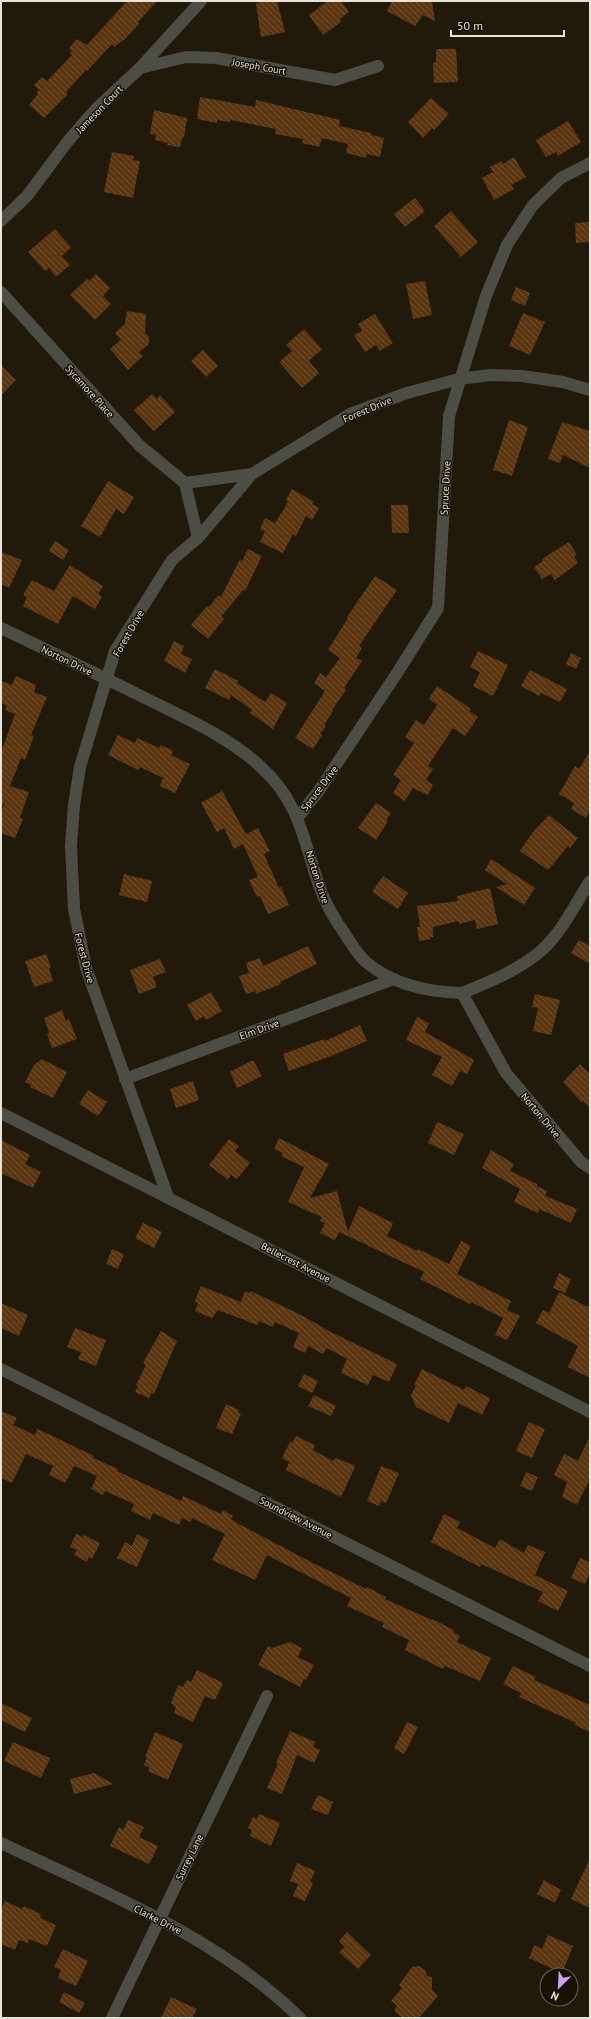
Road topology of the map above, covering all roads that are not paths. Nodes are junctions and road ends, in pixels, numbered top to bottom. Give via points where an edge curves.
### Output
1 (201, 1) edge
2 (378, 66) dead end
3 (140, 68) junction
4 (590, 163) edge
5 (1, 221) edge
6 (1, 292) edge
7 (459, 379) junction
8 (590, 390) edge
9 (252, 474) junction
10 (184, 483) junction
11 (198, 538) junction
12 (1, 628) edge
13 (106, 679) junction
14 (298, 817) junction
15 (590, 882) edge
16 (394, 979) junction
17 (462, 993) junction
18 (125, 1079) junction
19 (1, 1113) edge
20 (590, 1168) edge
21 (168, 1197) junction
22 (1, 1369) edge
23 (590, 1412) edge
24 (590, 1666) edge
25 (267, 1696) dead end
26 (1, 1843) edge
27 (160, 1919) junction
28 (112, 2018) edge
29 (300, 2018) edge

1 - 3 street, Jameson Court
2 - 3 street, Joseph Court via 335,80 216,58 186,57
3 - 5 street, Jameson Court via 87,120 68,141 28,196
4 - 7 street, Spruce Drive via 561,178 533,205 507,245 486,296
6 - 10 street, Sycamore Place via 139,446
7 - 8 street, Forest Drive via 491,375 522,376 563,382
7 - 9 street, Forest Drive via 407,393 350,414
7 - 14 street, Spruce Drive via 449,416 438,608 318,792
9 - 10 street
9 - 11 street, Forest Drive
10 - 11 street
11 - 13 street, Forest Drive via 172,560 115,651
12 - 13 street, Norton Drive
13 - 14 street, Norton Drive via 196,723 234,745 261,767 280,789
13 - 18 street, Forest Drive via 80,767 74,805 71,876 74,909 86,968
14 - 16 street, Norton Drive via 331,915 365,962
15 - 17 street via 554,937 536,955 499,977
16 - 17 street, Norton Drive via 415,988
16 - 18 street, Elm Drive
17 - 20 street, Norton Drive via 506,1073 580,1162
18 - 21 street, Forest Drive
19 - 21 street, Bellecrest Avenue
21 - 23 street, Bellecrest Avenue
22 - 24 street, Soundview Avenue
25 - 27 street, Surrey Lane
26 - 27 street, Clarke Drive
27 - 28 street, Surrey Lane
27 - 29 street, Clarke Drive via 218,1951 281,1999

